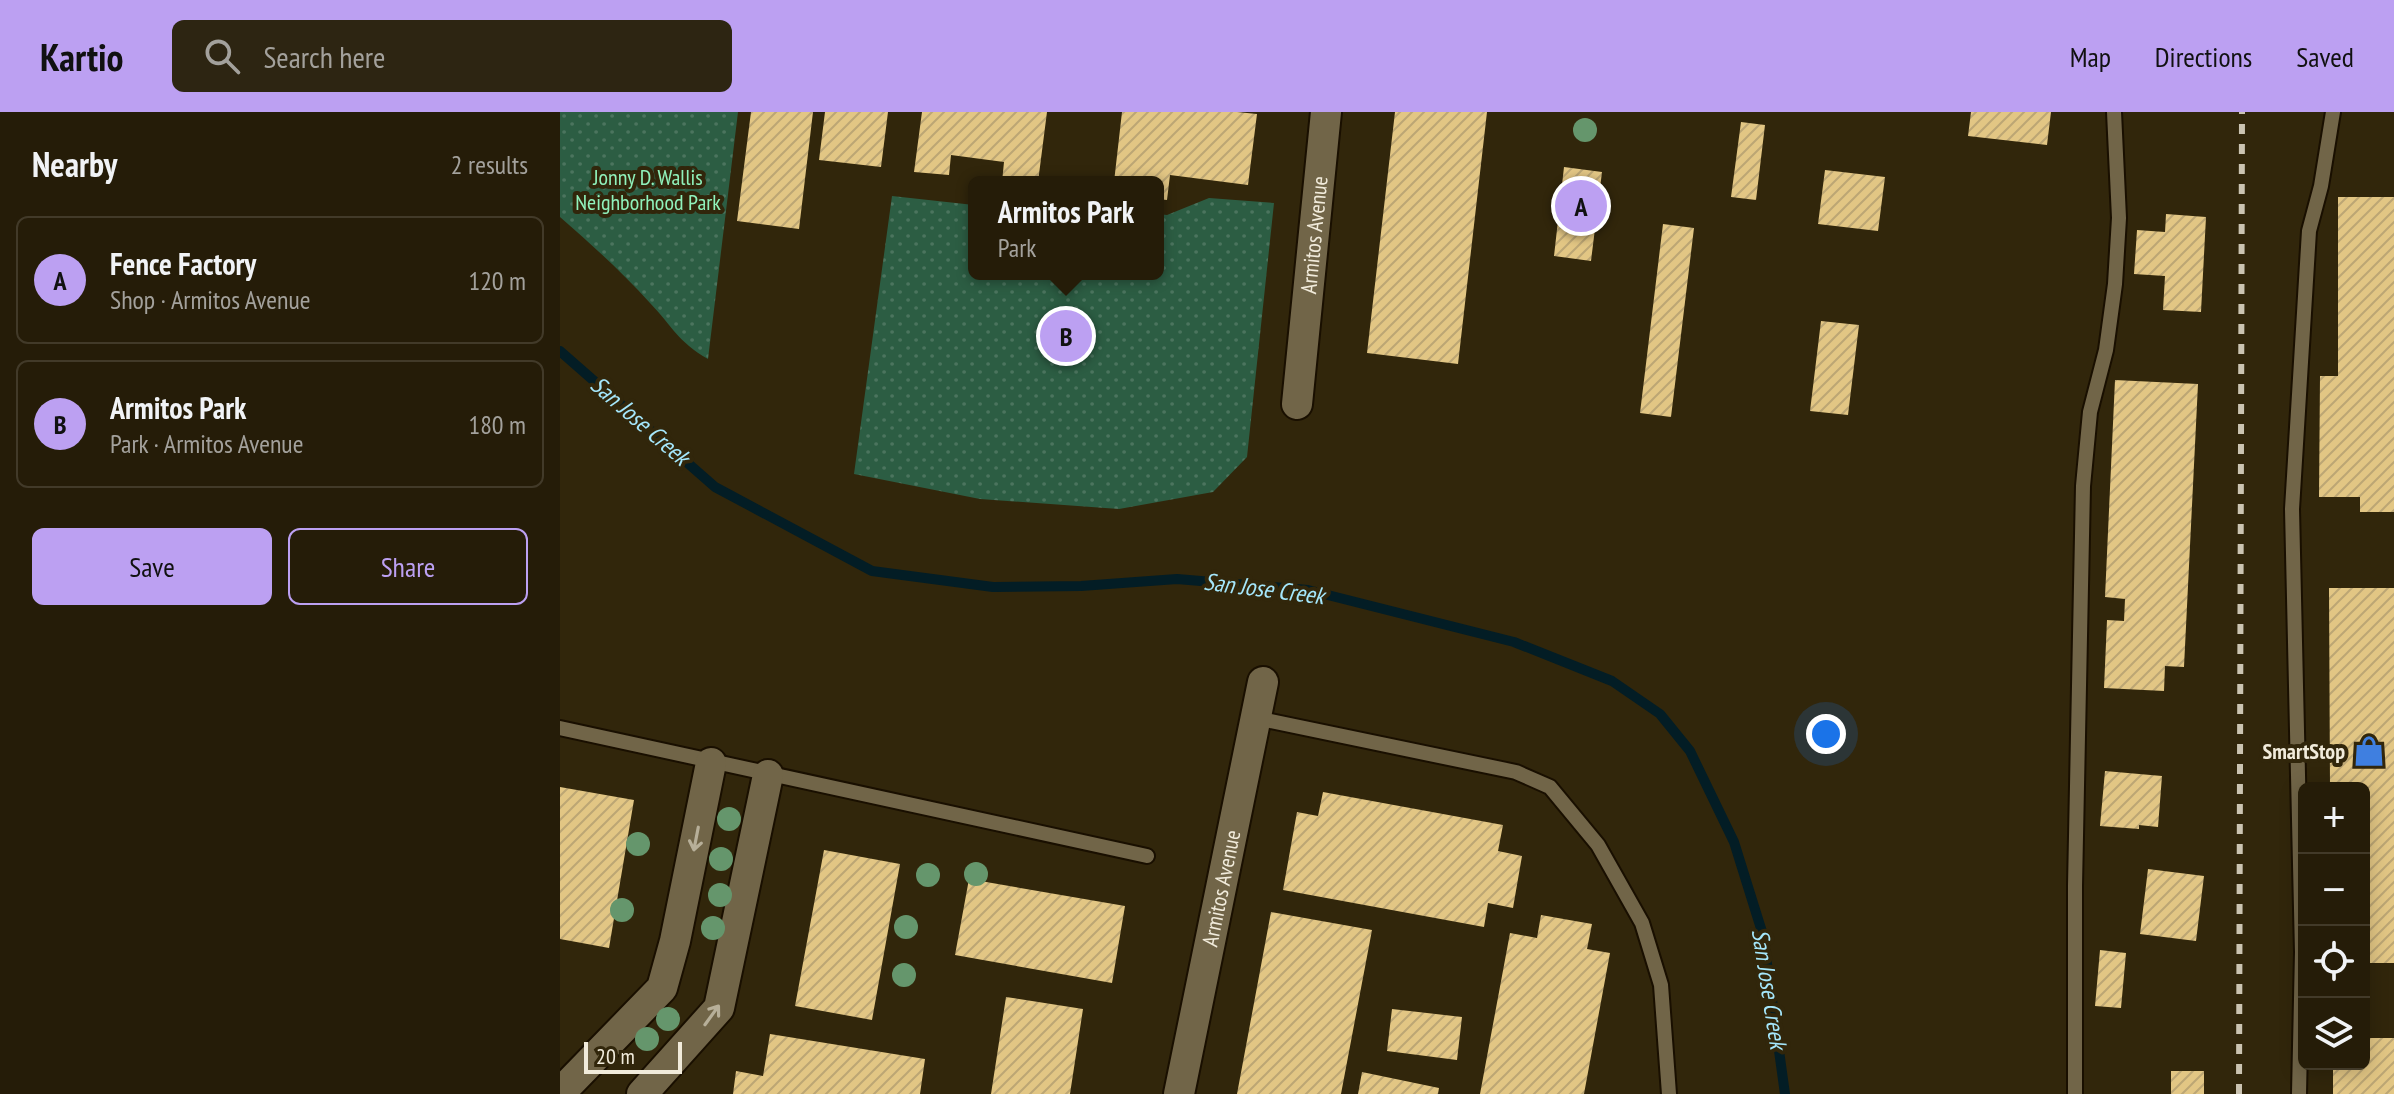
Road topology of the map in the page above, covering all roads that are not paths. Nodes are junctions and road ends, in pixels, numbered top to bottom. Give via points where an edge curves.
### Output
1 (1326, 112) edge
2 (2114, 112) edge
3 (2333, 112) edge
4 (1297, 404) dead end
5 (1263, 682) dead end
6 (1256, 718) junction
7 (560, 728) edge
8 (711, 763) junction
9 (768, 775) junction
10 (1147, 856) dead end
11 (560, 1093) edge
12 (642, 1094) edge
13 (1179, 1094) edge
14 (1669, 1094) edge
15 (2075, 1094) edge
16 (2299, 1094) edge

1 - 4 street, Armitos Avenue
2 - 15 lane via 2119,218 2115,284 2090,412 2083,486
3 - 16 lane via 2309,231 2292,509 2302,952
5 - 6 street, Armitos Avenue
6 - 13 street, Armitos Avenue
6 - 14 lane via 1516,772 1550,787 1598,845 1642,923 1661,985
7 - 8 lane
8 - 9 lane
8 -> 11 street via 662,988
9 - 10 lane
12 -> 9 street via 719,1008

